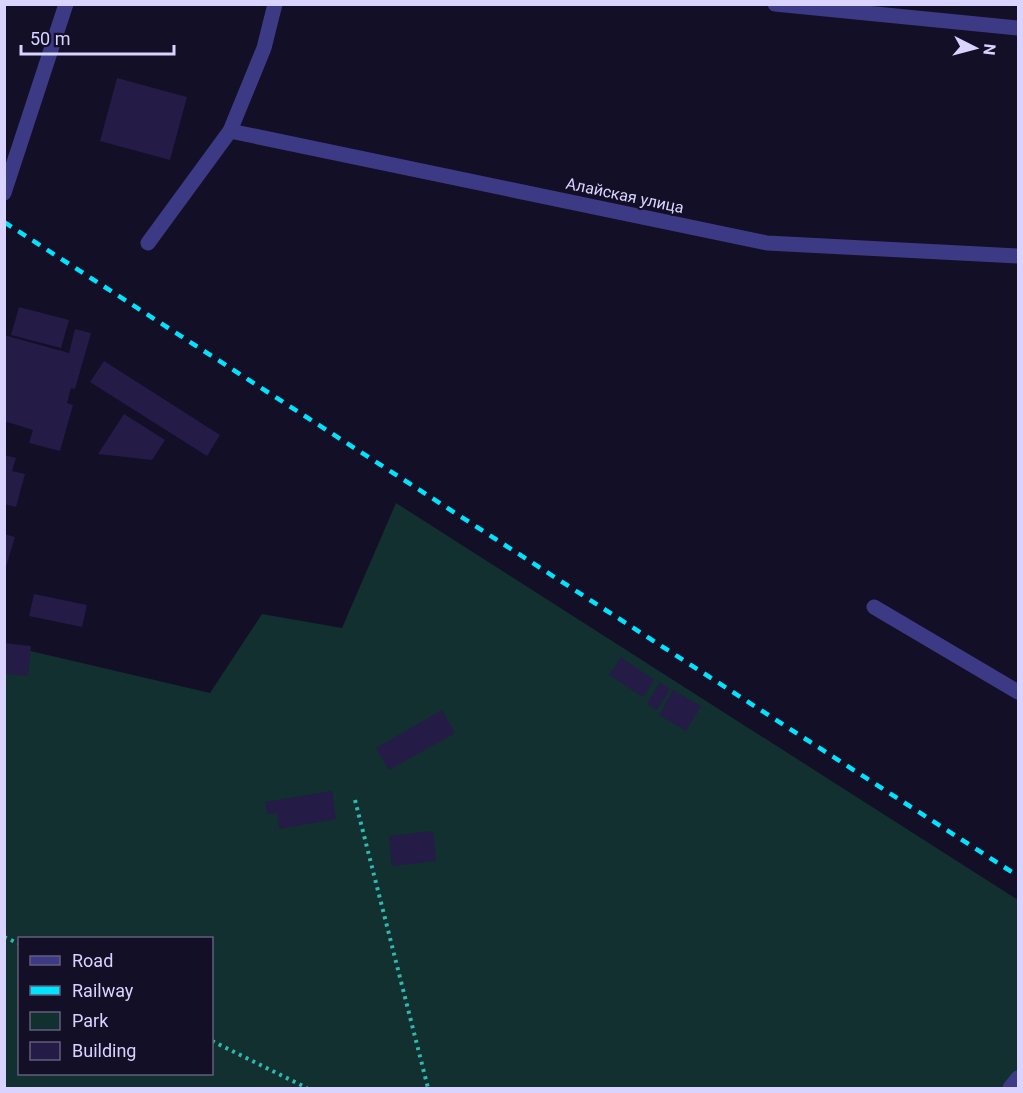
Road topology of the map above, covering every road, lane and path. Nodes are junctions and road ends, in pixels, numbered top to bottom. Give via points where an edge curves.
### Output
1 (66, 4) edge
2 (275, 4) edge
3 (775, 4) edge
4 (1018, 28) edge
5 (230, 131) junction
6 (4, 193) edge
7 (148, 243) dead end
8 (1018, 256) edge
9 (874, 607) dead end
10 (1018, 692) edge
11 (355, 800) dead end
12 (4, 937) edge
13 (18, 943) edge
14 (213, 1042) edge
15 (1018, 1078) edge
16 (307, 1089) edge
17 (429, 1089) edge
18 (1010, 1089) edge

1 - 6 street
2 - 5 street via 264,48
3 - 4 street
5 - 7 street
5 - 8 street, Алайская улица via 767,243
9 - 10 street
11 - 17 path
12 - 13 path
14 - 16 path
15 - 18 street

